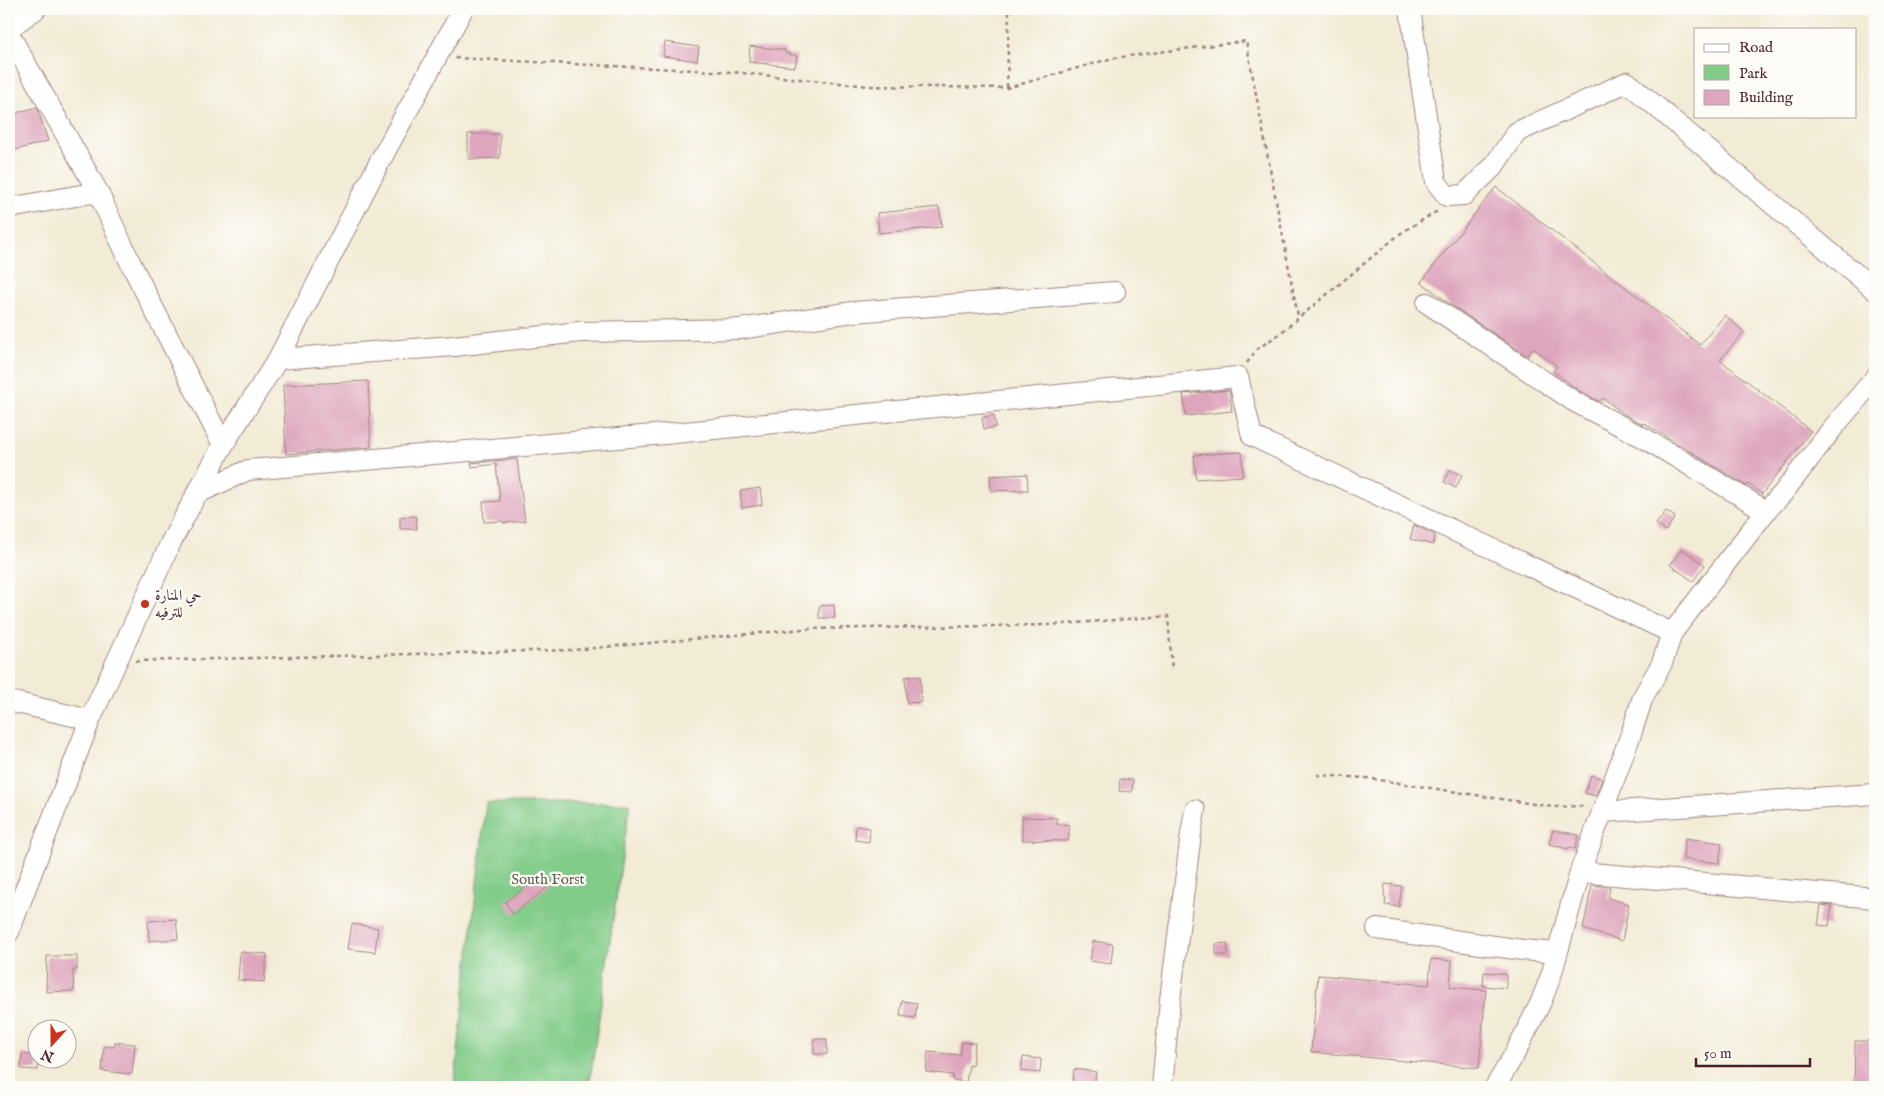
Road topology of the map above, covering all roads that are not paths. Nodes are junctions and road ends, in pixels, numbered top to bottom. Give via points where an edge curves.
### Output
1 (36, 9) edge
2 (463, 9) edge
3 (1410, 9) edge
4 (9, 28) edge
5 (9, 34) edge
6 (98, 192) junction
7 (9, 208) edge
8 (1875, 290) edge
9 (1115, 292) dead end
10 (1426, 303) dead end
11 (278, 359) junction
12 (1875, 378) edge
13 (222, 445) junction
14 (196, 494) junction
15 (1766, 511) junction
16 (1672, 633) junction
17 (9, 701) edge
18 (90, 720) junction
19 (1875, 794) edge
20 (1603, 808) junction
21 (1195, 810) dead end
22 (1580, 872) junction
23 (1875, 898) edge
24 (1377, 929) dead end
25 (9, 932) edge
26 (1557, 953) junction
27 (1162, 1087) edge
28 (1496, 1087) edge

1 - 4 street
2 - 11 street
3 - 8 street via 1436,182 1447,196 1464,195 1493,167 1518,132 1627,82
5 - 6 street
6 - 7 street
6 - 13 street
9 - 11 street via 853,312 740,329 580,332 454,346
10 - 15 street via 1575,402 1644,438
11 - 13 street
12 - 15 street
13 - 14 street
14 - 16 street via 248,470 665,434 1238,377 1252,436
14 - 18 street via 170,542
15 - 16 street
16 - 20 street via 1662,663 1643,697
17 - 18 street
18 - 25 street
19 - 20 street
20 - 22 street
21 - 27 street
22 - 23 street
22 - 26 street
24 - 26 street
26 - 28 street via 1540,1004

